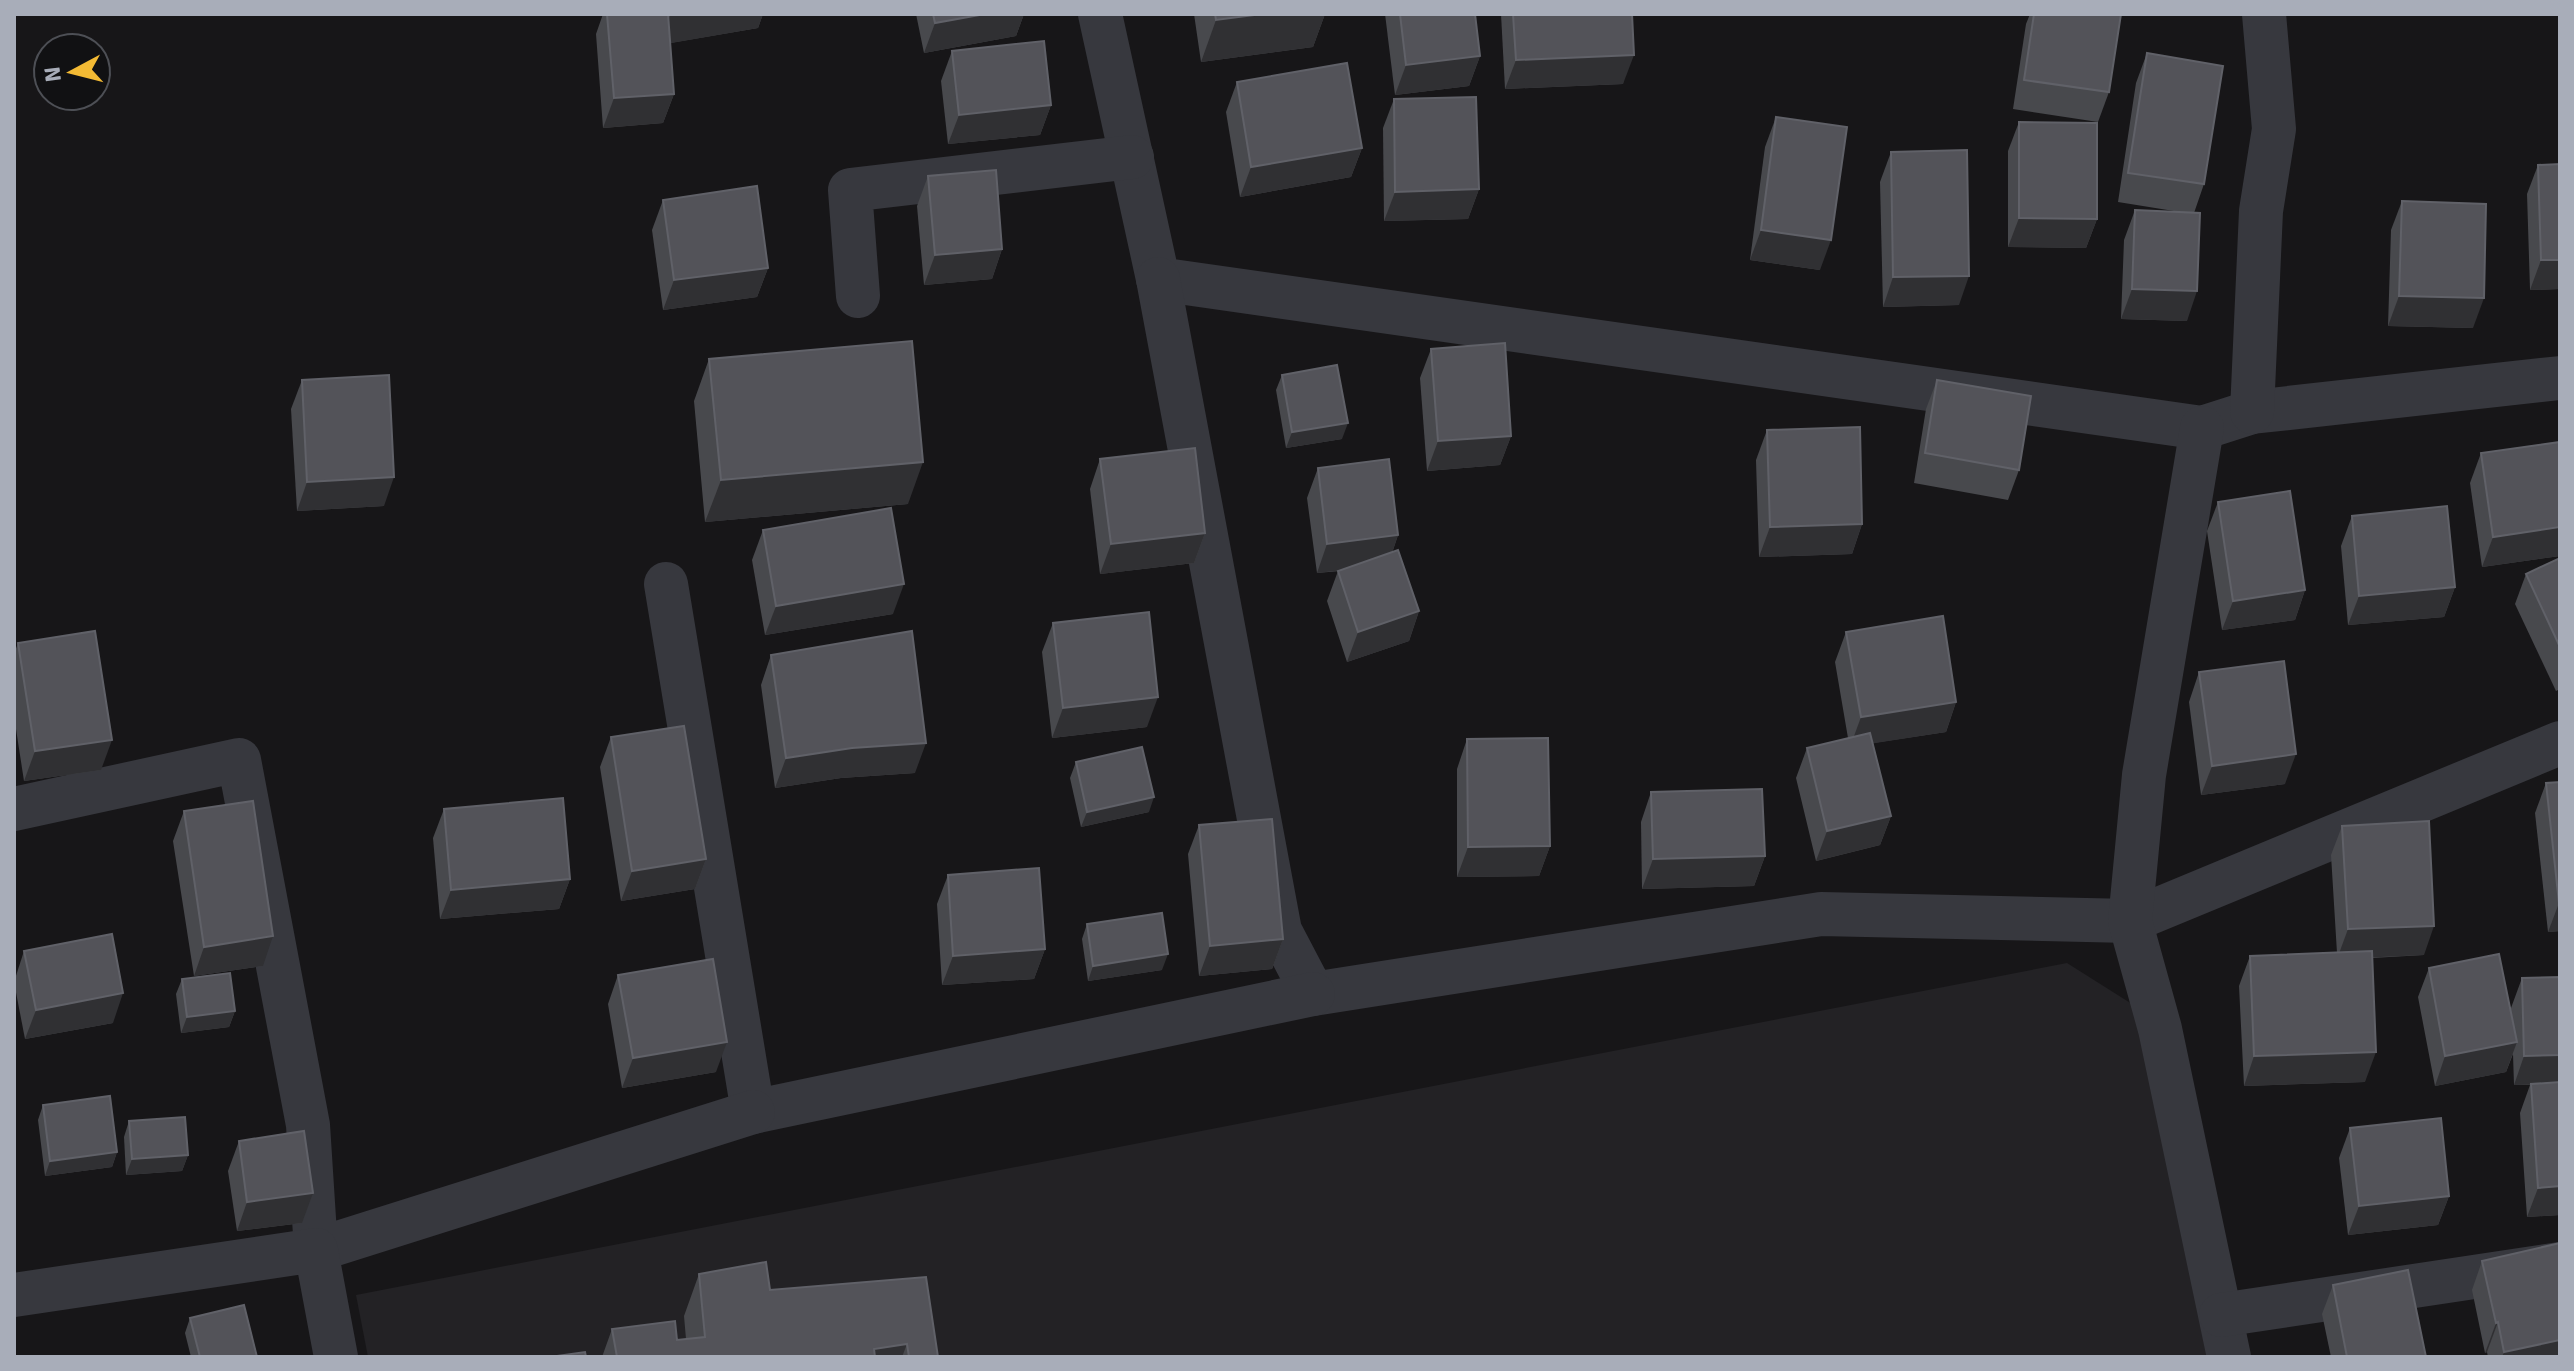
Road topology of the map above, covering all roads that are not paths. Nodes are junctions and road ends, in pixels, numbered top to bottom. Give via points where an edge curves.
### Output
1 (1100, 14) edge
2 (2264, 14) edge
3 (1132, 157) junction
4 (1158, 279) junction
5 (858, 296) dead end
6 (2560, 378) edge
7 (2252, 412) junction
8 (2202, 428) junction
9 (666, 584) dead end
10 (2560, 743) edge
11 (14, 809) edge
12 (2130, 921) junction
13 (1313, 994) junction
14 (753, 1112) junction
15 (316, 1250) junction
16 (2560, 1264) edge
17 (14, 1295) edge
18 (2225, 1336) edge
19 (336, 1357) edge

1 - 3 street
2 - 7 street via 2274,129 2261,211
3 - 4 street
3 - 5 street via 850,190
4 - 8 street
4 - 13 street via 1280,931
6 - 7 street
7 - 8 street
8 - 12 street via 2144,775
9 - 14 street
10 - 12 street
11 - 15 street via 239,760 308,1125
12 - 13 street via 1821,914
12 - 18 street via 2160,1029
13 - 14 street
14 - 15 street
15 - 17 street
15 - 19 street
16 - 18 street

